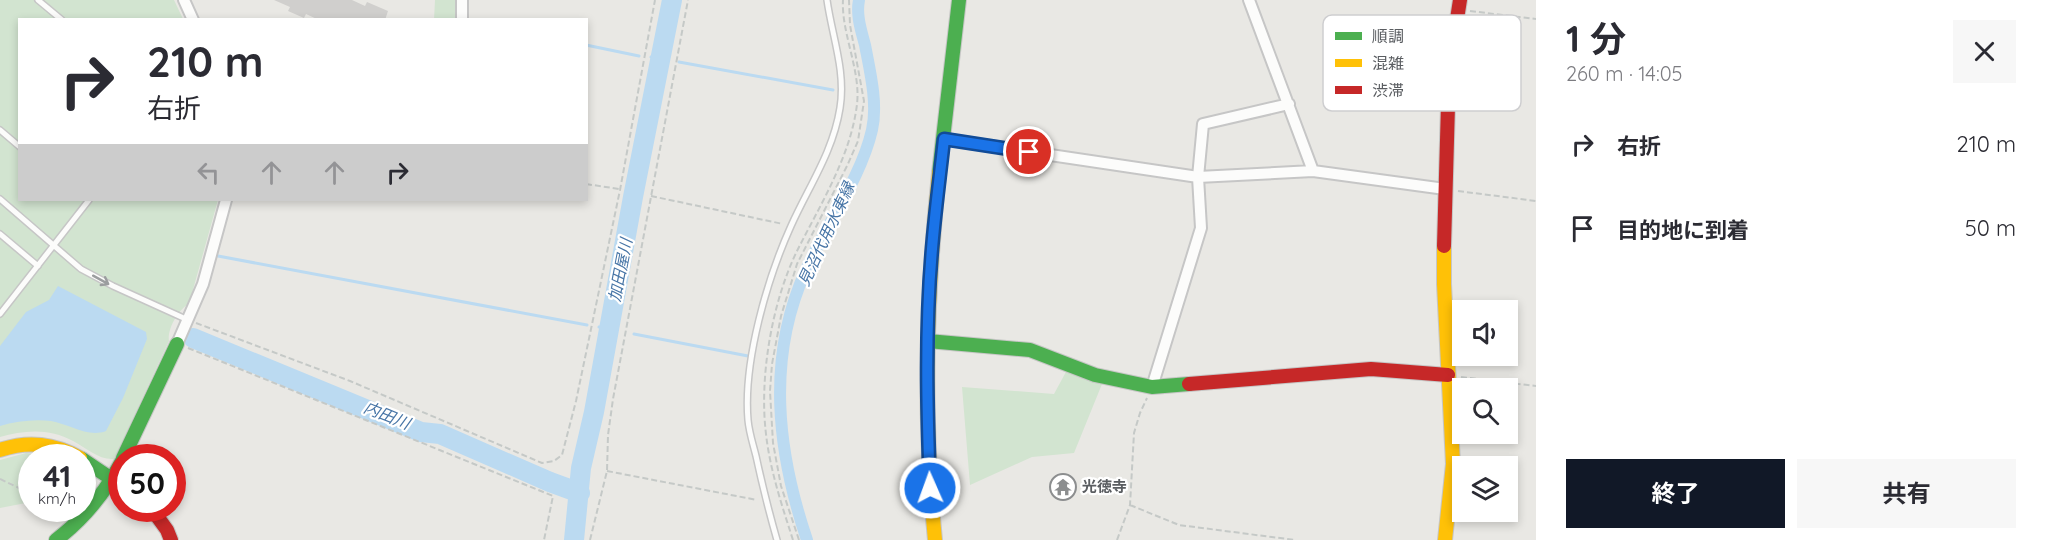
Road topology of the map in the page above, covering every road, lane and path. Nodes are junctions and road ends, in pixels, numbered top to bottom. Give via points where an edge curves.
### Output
1 (38, 0) edge
2 (184, 0) edge
3 (462, 0) edge
4 (655, 0) edge
5 (688, 0) edge
6 (827, 0) edge
7 (843, 0) edge
8 (849, 0) edge
9 (959, 0) edge
10 (1249, 0) edge
11 (1459, 5) edge
12 (1514, 15) edge
13 (1521, 16) edge
14 (60, 18) edge
15 (195, 18) edge
16 (462, 18) edge
17 (1536, 19) edge
18 (1289, 104) junction
19 (1448, 111) edge
20 (0, 130) edge
21 (944, 139) junction
22 (18, 145) edge
23 (1314, 171) junction
24 (1198, 177) junction
25 (588, 184) edge
26 (1445, 189) junction
27 (620, 190) junction
28 (651, 196) junction
29 (0, 200) edge
30 (86, 201) edge
31 (226, 201) edge
32 (1536, 201) edge
33 (791, 225) junction
34 (0, 234) edge
35 (54, 246) junction
36 (38, 266) junction
37 (1, 309) edge
38 (187, 323) junction
39 (179, 341) junction
40 (928, 341) junction
41 (1448, 375) junction
42 (1536, 386) edge
43 (1152, 387) junction
44 (18, 444) edge
45 (129, 444) edge
46 (0, 450) edge
47 (607, 471) junction
48 (0, 479) edge
49 (18, 488) edge
50 (108, 492) edge
51 (766, 502) junction
52 (1130, 505) junction
53 (161, 522) edge
54 (56, 540) edge
55 (171, 540) edge
56 (544, 540) edge
57 (590, 540) edge
58 (777, 540) edge
59 (793, 540) edge
60 (799, 540) edge
61 (934, 540) edge
62 (1117, 540) edge
63 (1295, 540) edge
64 (1445, 540) edge

1 - 14 lane
2 - 15 street
3 - 16 street
4 - 27 path
5 - 28 path
6 - 33 lane via 840,64 840,107 828,152
7 - 59 path via 858,102 843,157 783,288 768,356 766,434
8 - 60 path via 864,101 858,141 797,264 786,294 772,364 773,443
9 - 21 street
10 - 18 street
11 - 12 path
13 - 17 path
18 - 23 street
18 - 24 street via 1203,124
19 - 26 street
20 - 22 lane
21 - 24 street
21 - 40 street via 932,251
23 - 24 street
23 - 26 street
24 - 43 street via 1201,228
25 - 27 path
26 - 32 path
26 - 41 street
27 - 38 path via 576,400 562,455 554,461 542,463 350,381
28 - 33 path
28 - 47 path via 613,399
29 - 35 lane
30 - 35 lane
31 - 38 street via 203,284
33 - 51 lane via 768,289 747,393 748,423
34 - 36 lane
35 - 36 lane
35 -> 38 lane via 81,269
36 - 37 lane
38 - 39 street
39 - 45 street
39 - 56 path via 553,496
40 - 43 street via 1030,350 1095,375
40 - 61 street via 927,408
41 - 42 path
41 - 43 street via 1371,369
41 - 64 street via 1453,464
43 - 52 path via 1134,433
44 - 46 street
47 - 51 path
47 - 57 path
48 - 49 path
50 - 54 street
51 - 58 lane
52 - 62 path
52 - 63 path via 1179,525
53 - 55 street

